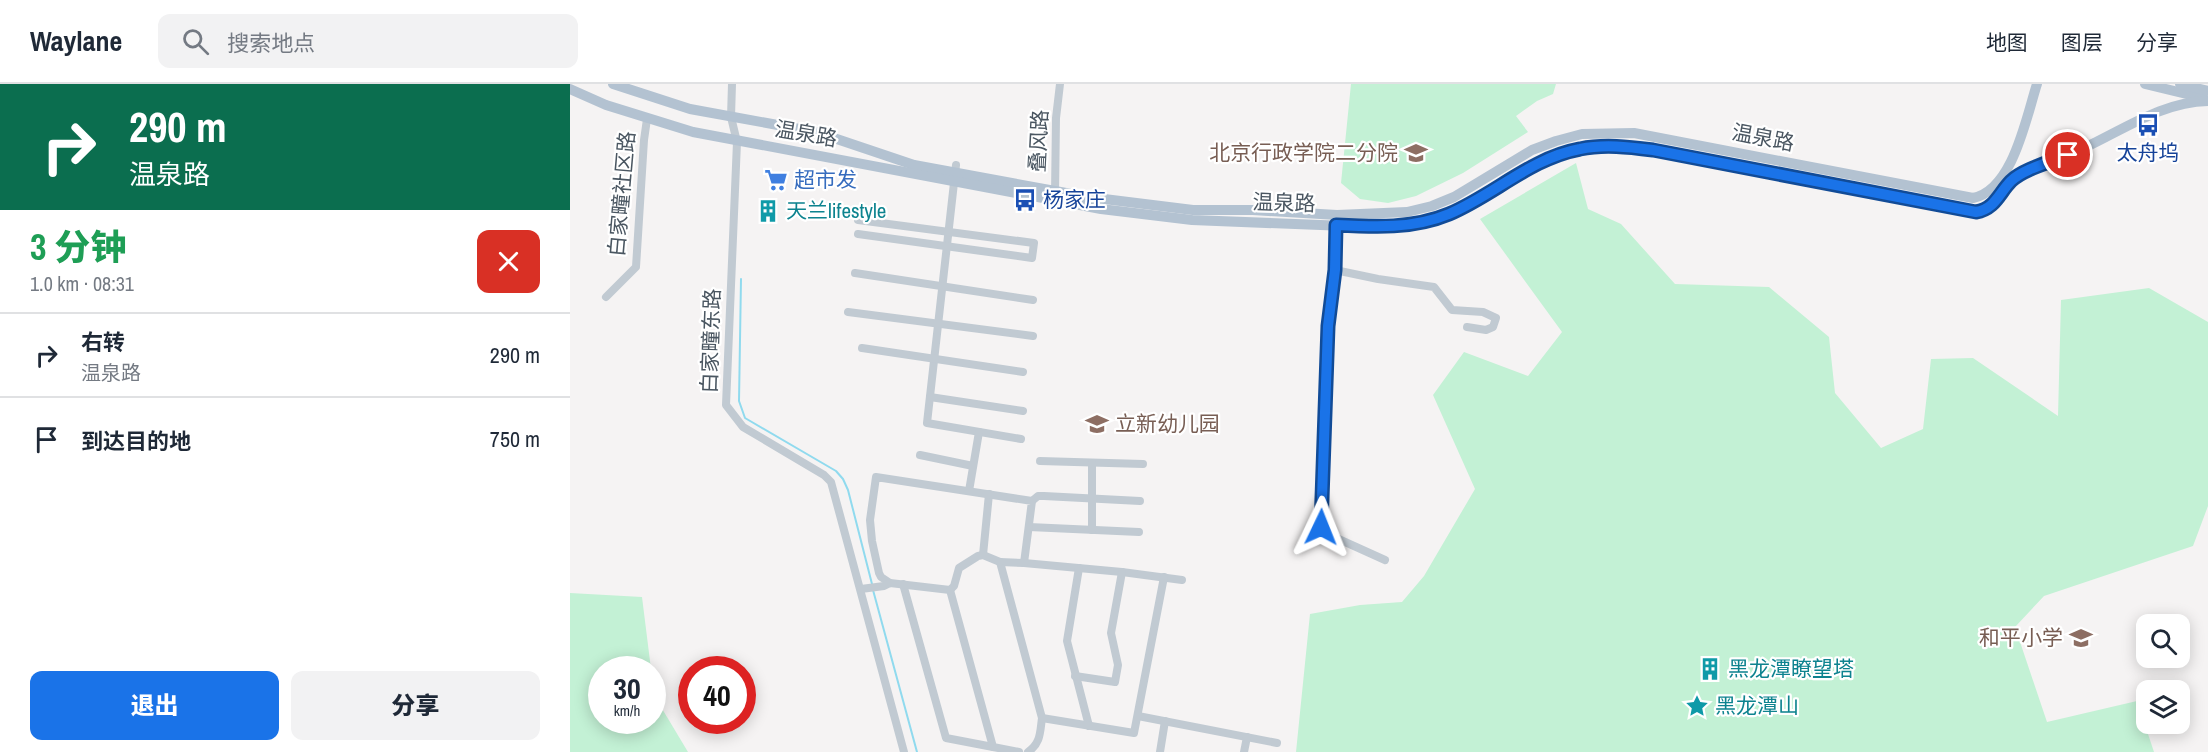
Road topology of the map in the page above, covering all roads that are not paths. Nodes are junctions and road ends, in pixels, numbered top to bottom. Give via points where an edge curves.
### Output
1 (614, 84) edge
2 (732, 84) edge
3 (1060, 84) edge
4 (2037, 84) edge
5 (2145, 84) edge
6 (2180, 84) edge
7 (570, 89) edge
8 (2208, 91) edge
9 (2208, 100) edge
10 (731, 117) junction
11 (647, 119) junction
12 (737, 142) junction
13 (955, 173) junction
14 (1055, 196) junction
15 (1963, 197) junction
16 (1961, 210) junction
17 (858, 220) dead end
18 (1337, 220) junction
19 (948, 231) junction
20 (858, 234) dead end
21 (947, 246) junction
22 (1335, 270) junction
23 (855, 273) dead end
24 (942, 286) junction
25 (606, 297) dead end
26 (1033, 300) dead end
27 (848, 312) dead end
28 (938, 324) junction
29 (1467, 327) dead end
30 (1033, 336) dead end
31 (862, 348) dead end
32 (934, 359) junction
33 (1023, 372) dead end
34 (930, 397) junction
35 (1023, 411) dead end
36 (979, 432) junction
37 (1021, 439) dead end
38 (920, 455) dead end
39 (1040, 461) dead end
40 (1092, 463) junction
41 (1143, 464) dead end
42 (973, 466) junction
43 (969, 491) junction
44 (989, 494) junction
45 (1092, 498) junction
46 (1032, 501) junction
47 (1140, 501) dead end
48 (1029, 527) junction
49 (1092, 530) junction
50 (1139, 532) dead end
51 (982, 555) junction
52 (1385, 560) dead end
53 (1000, 562) junction
54 (1024, 564) junction
55 (1079, 568) junction
56 (1122, 572) junction
57 (1164, 578) junction
58 (1182, 580) dead end
59 (890, 583) junction
60 (903, 584) junction
61 (868, 588) junction
62 (950, 590) junction
63 (1076, 676) junction
64 (1138, 716) junction
65 (1042, 718) junction
66 (1165, 722) junction
67 (1089, 726) junction
68 (1247, 737) junction
69 (1277, 743) dead end
70 (993, 747) junction
71 (904, 752) edge
72 (1019, 752) edge
73 (1028, 752) edge
74 (1160, 752) edge
75 (1244, 752) edge

1 - 10 main road, 温泉路 via 690,109
2 - 10 street, 白家疃东路
3 - 14 street, 叠风路
4 - 15 main road, 温泉路 via 2004,174 1991,190 1980,196
5 - 9 main road
6 - 8 main road
7 - 11 main road, 温泉路
9 - 16 main road, 温泉路 via 2183,103 2145,117 2020,174 1985,210
10 - 12 street, 白家疃东路
10 - 13 main road, 温泉路 via 816,132 914,165
11 - 12 main road, 温泉路
11 - 25 street, 白家疃社区路 via 636,267
12 - 13 main road, 温泉路
12 - 61 street, 白家疃东路 via 726,405 743,427 831,483
13 - 14 main road, 温泉路
13 - 19 street
14 - 18 main road, 温泉路
15 - 16 main road via 1970,206
15 - 18 main road, 温泉路 via 1634,134 1596,133 1569,137 1532,150 1471,188 1432,206
16 - 18 main road, 温泉路 via 1653,150 1610,146 1579,149 1551,158 1463,207 1420,223 1396,226
17 - 19 street
18 - 22 street
19 - 21 street
19 - 21 street via 1034,243 1032,258
20 - 21 street
21 - 24 street
22 - 29 street via 1434,287 1452,310 1483,312 1496,318 1493,327 1486,330
22 - 52 street via 1328,326 1321,527 1323,532
23 - 24 street
24 - 26 street
24 - 28 street
27 - 28 street
28 - 30 street
28 - 32 street
31 - 32 street
32 - 33 street
32 - 34 street
34 - 35 street
34 - 36 street via 927,423
36 - 37 street
36 - 42 street
38 - 42 street
39 - 40 street
40 - 41 street
40 - 45 street
42 - 43 street
43 - 44 street
43 - 59 street via 876,477 870,520 872,541 879,573
44 - 46 street
44 - 51 street
45 - 46 street via 1038,496
45 - 47 street
45 - 49 street
46 - 48 street
48 - 49 street
48 - 54 street
49 - 50 street
51 - 53 street
51 - 62 street via 959,568
53 - 54 street
53 - 65 street
54 - 55 street
55 - 56 street
55 - 63 street via 1067,641
56 - 57 street
56 - 63 street via 1111,633 1118,665 1115,682
57 - 58 street
57 - 64 street
59 - 60 street
59 - 61 street
60 - 62 street
60 - 70 street via 946,738
61 - 71 street, 白家疃东路
62 - 70 street
63 - 67 street
64 - 66 street
64 - 67 street via 1134,733
65 - 67 street
65 - 73 street via 1039,740
66 - 68 street
66 - 74 street
68 - 69 street
68 - 75 street
70 - 72 street

